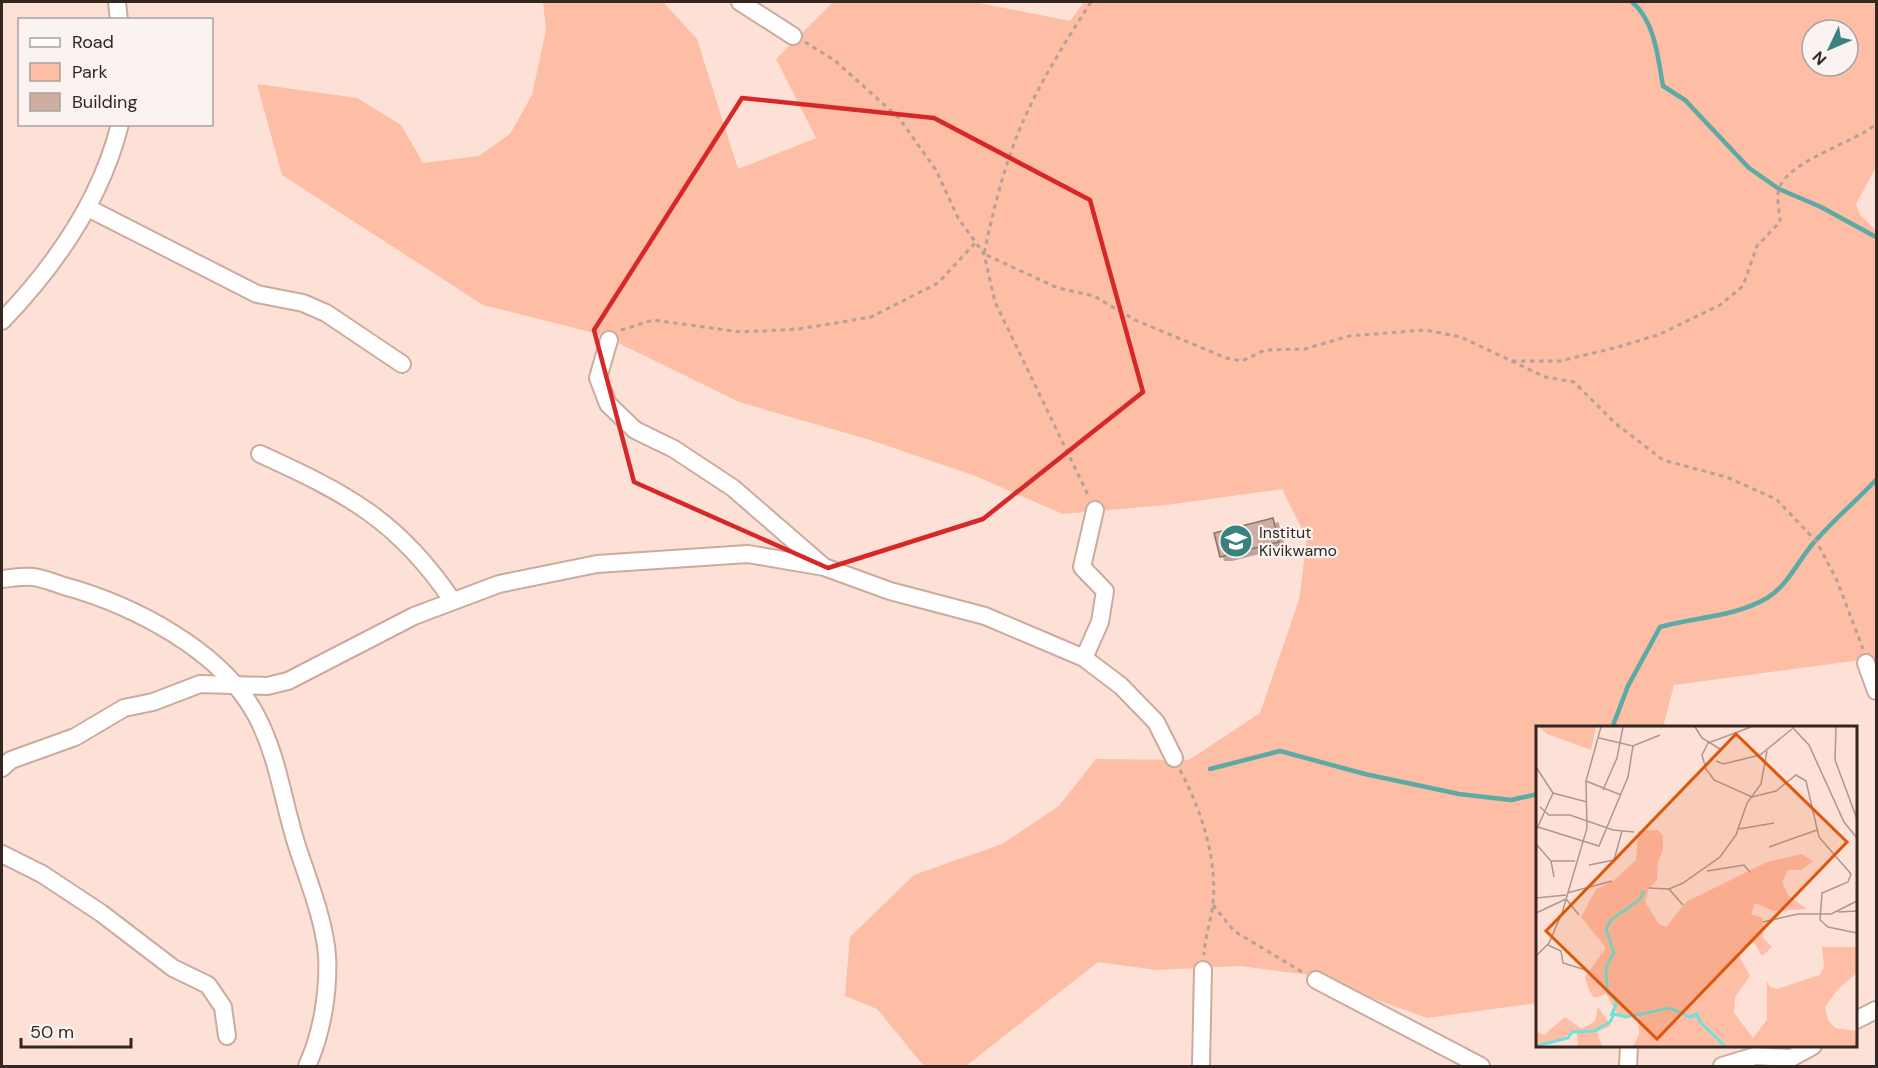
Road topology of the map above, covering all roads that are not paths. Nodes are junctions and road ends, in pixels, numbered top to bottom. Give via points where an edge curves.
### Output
1 (117, 2) edge
2 (740, 2) edge
3 (119, 18) edge
4 (793, 36) road end
5 (119, 126) edge
6 (88, 208) junction
7 (2, 321) edge
8 (609, 340) road end
9 (402, 364) dead end
10 (260, 454) dead end
11 (1095, 510) road end
12 (824, 567) junction
13 (2, 579) edge
14 (452, 600) junction
15 (1084, 658) junction
16 (1866, 663) road end
17 (233, 683) junction
18 (1876, 691) edge
19 (1174, 758) road end
20 (2, 768) edge
21 (2, 854) edge
22 (1203, 970) road end
23 (1316, 980) road end
24 (1876, 1010) edge
25 (1857, 1020) edge
26 (226, 1036) dead end
27 (1629, 1047) edge
28 (1811, 1047) edge
29 (307, 1066) edge
30 (1201, 1066) edge
31 (1481, 1066) edge
32 (1628, 1066) edge
33 (1722, 1066) edge

1 - 3 street
2 - 4 street
5 - 6 street via 110,162
6 - 7 street via 44,274
6 - 9 street via 257,294 303,303 326,313
8 - 12 street via 598,378 608,404 636,430 675,449 733,488
10 - 14 street via 327,485 400,535 428,565
11 - 15 street via 1082,567 1105,591 1100,622
12 - 14 street via 748,554 597,564 499,584
12 - 15 street via 890,591 985,616
13 - 17 street via 34,577 88,592 151,620 194,648
14 - 17 street via 288,681 267,686
15 - 19 street via 1121,686 1156,722
16 - 18 street
17 - 20 street via 200,684 153,702 124,708 75,737 11,760
17 - 29 street via 256,715 282,781 291,829 327,955 325,998
21 - 26 street via 42,874 173,968 208,985 223,1006
22 - 30 street
23 - 31 street
24 - 25 street
27 - 32 street
28 - 33 street via 1791,1058 1755,1056

